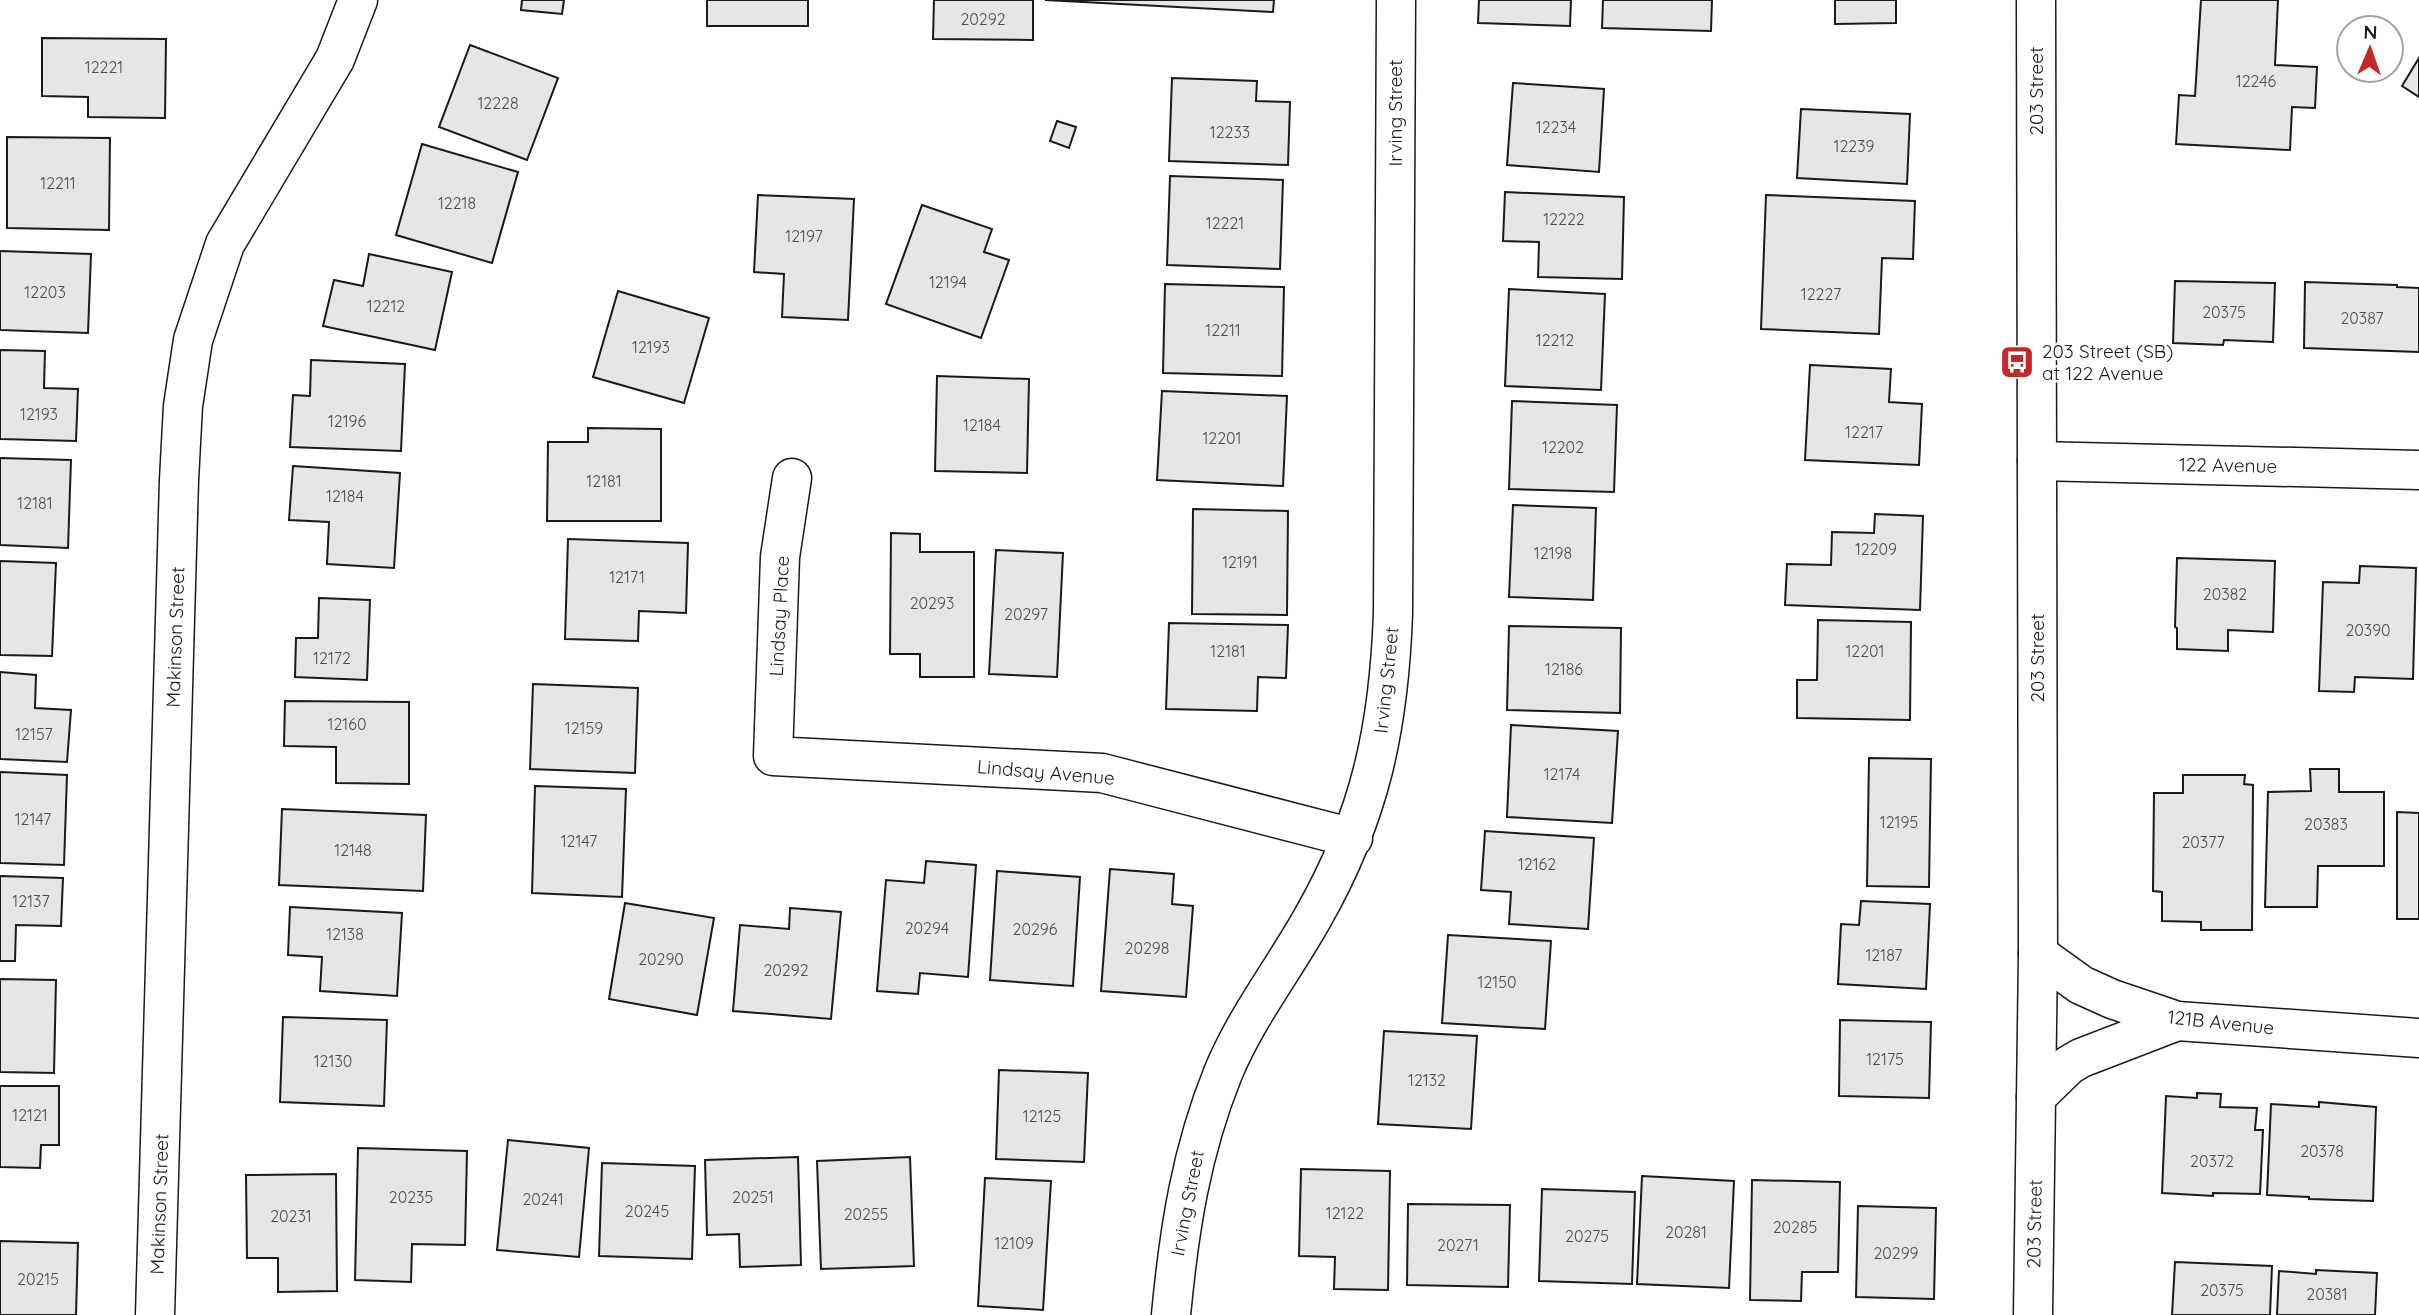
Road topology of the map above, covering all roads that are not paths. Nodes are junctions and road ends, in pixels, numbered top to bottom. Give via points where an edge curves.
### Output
1 (358, 0) edge
2 (1396, 0) edge
3 (2036, 0) edge
4 (2037, 461) junction
5 (2419, 470) edge
6 (792, 478) dead end
7 (773, 756) joint
8 (1353, 838) junction
9 (2038, 954) junction
10 (2177, 1021) junction
11 (2419, 1038) edge
12 (2036, 1097) junction
13 (155, 1315) edge
14 (1171, 1315) edge
15 (2033, 1315) edge

1 - 13 street, Makinson Street via 335,59 225,244 193,340 179,480
2 - 8 street, Irving Street via 1391,671 1379,746
3 - 4 street, 203 Street
4 - 5 street, 122 Avenue
4 - 9 street, 203 Street
6 - 7 street, Lindsay Place via 780,557
7 - 8 street, Lindsay Avenue via 1102,773
8 - 14 street, Irving Street via 1313,918 1224,1070 1186,1194
9 - 10 street, 121B Avenue via 2081,985
9 - 12 street, 203 Street
10 - 11 street, 121B Avenue
10 - 12 street via 2081,1058
12 - 15 street, 203 Street

